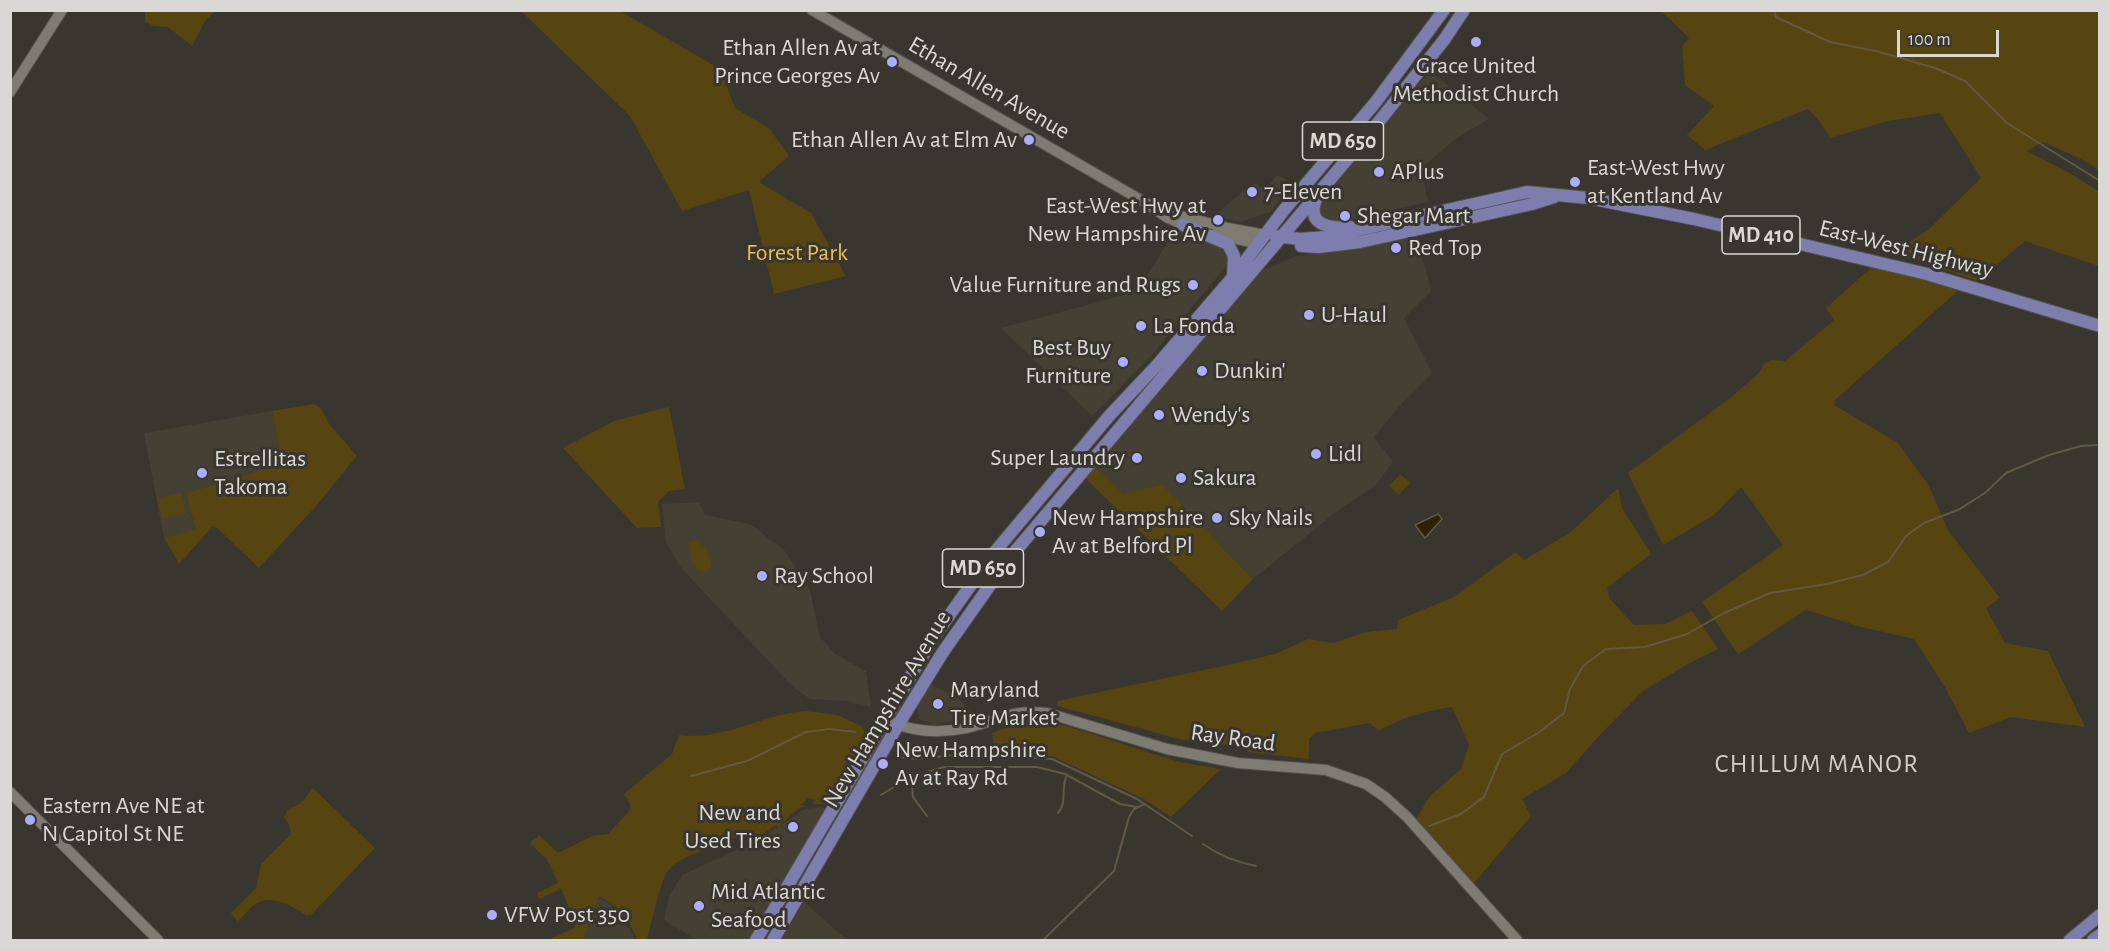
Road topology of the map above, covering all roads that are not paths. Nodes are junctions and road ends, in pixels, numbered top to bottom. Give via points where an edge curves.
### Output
1 (62, 10) edge
2 (812, 10) edge
3 (1444, 10) edge
4 (1464, 10) edge
5 (10, 92) edge
6 (1320, 190) junction
7 (1558, 195) junction
8 (1146, 203) junction
9 (1183, 225) junction
10 (1375, 228) junction
11 (1262, 239) junction
12 (1277, 241) junction
13 (1233, 277) junction
14 (2100, 326) edge
15 (884, 719) junction
16 (898, 725) junction
17 (12, 794) edge
18 (2100, 915) edge
19 (2100, 935) edge
20 (158, 940) edge
21 (756, 940) edge
22 (773, 940) edge
23 (1517, 940) edge
24 (2070, 940) edge
25 (2093, 940) edge

1 - 5 street
2 - 8 street, Ethan Allen Avenue / MD 410
3 - 11 main road, New Hampshire Avenue / MD 650 via 1370,108
4 - 6 main road, New Hampshire Avenue / MD 650 via 1418,74
6 - 10 main road via 1313,213 1322,225
6 - 12 main road, New Hampshire Avenue / MD 650
7 - 10 main road, East-West Highway / MD 410 via 1527,192
7 - 12 main road, East-West Highway / MD 410 via 1360,242 1318,247
7 - 14 main road, East-West Highway / MD 410 via 1694,219 1927,274
8 - 9 street, Ethan Allen Avenue / MD 410
8 - 11 street, Ethan Allen Avenue / MD 410 via 1186,219
9 - 11 street, Ethan Allen Avenue / MD 410
9 - 13 main road via 1228,244 1234,256
10 - 12 main road, East-West Highway / MD 410
11 - 12 main road, East-West Highway / MD 410
11 - 13 main road, New Hampshire Avenue / MD 650
12 - 16 main road, New Hampshire Avenue / MD 650 via 1007,561
13 - 15 main road, New Hampshire Avenue / MD 650 via 993,554 936,634
15 - 16 street, Ray Road
15 - 21 main road, New Hampshire Avenue / MD 650
16 - 22 main road, New Hampshire Avenue / MD 650
16 - 23 street, Ray Road via 944,731 1033,711 1198,756 1312,768 1349,777 1375,790 1407,817
17 - 20 street
18 - 24 main road
19 - 25 main road

